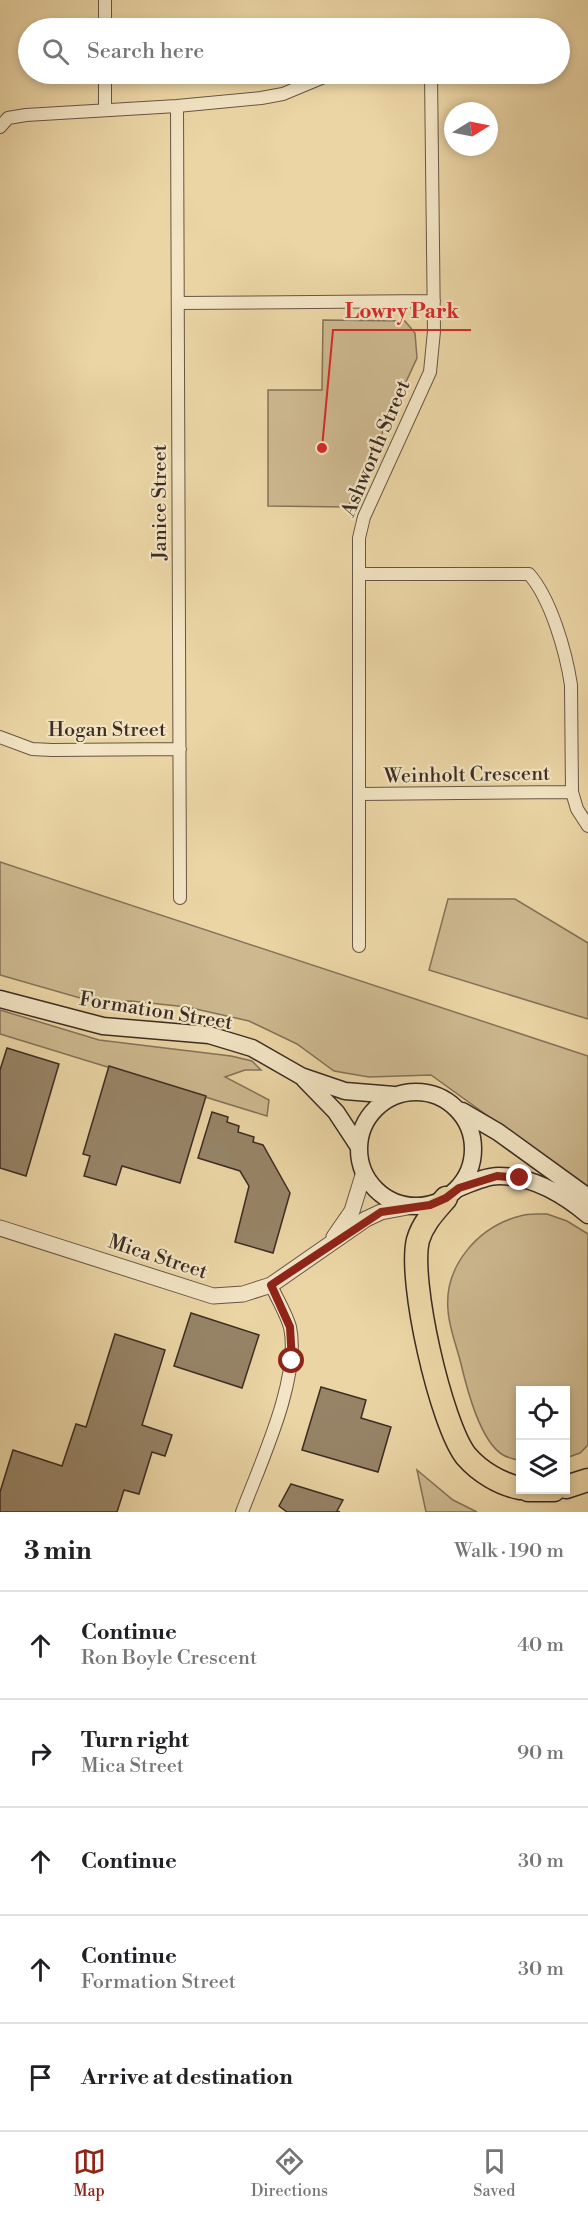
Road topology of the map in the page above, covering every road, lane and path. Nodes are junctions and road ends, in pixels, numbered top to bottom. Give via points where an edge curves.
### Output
1 (105, 0) edge
2 (105, 18) edge
3 (105, 84) edge
4 (308, 84) edge
5 (431, 84) edge
6 (177, 106) junction
7 (105, 109) junction
8 (0, 126) edge
9 (434, 302) junction
10 (178, 303) junction
11 (359, 574) junction
12 (0, 737) edge
13 (180, 749) junction
14 (572, 792) junction
15 (360, 794) junction
16 (588, 826) edge
17 (180, 898) dead end
18 (359, 946) dead end
19 (0, 999) edge
20 (301, 1076) junction
21 (394, 1095) junction
22 (458, 1109) junction
23 (359, 1147) junction
24 (364, 1172) junction
25 (452, 1193) junction
26 (588, 1197) edge
27 (413, 1206) junction
28 (588, 1215) edge
29 (0, 1228) edge
30 (329, 1245) junction
31 (271, 1285) junction
32 (588, 1480) edge
33 (570, 1486) edge
34 (516, 1487) edge
35 (242, 1512) edge

1 - 2 street
3 - 7 street
4 - 6 street via 284,94
5 - 9 street, Ashworth Street
6 - 7 street
6 - 10 street, Janice Street
7 - 8 street via 26,115 8,118
9 - 10 street
9 - 11 street, Ashworth Street via 430,372 364,517 359,538
10 - 13 street, Janice Street
11 - 14 street, Weinholt Crescent via 529,574 541,588 568,669
11 - 15 street, Ashworth Street
12 - 13 street, Hogan Street via 52,750
13 - 17 street, Janice Street
14 - 15 street, Weinholt Crescent
14 - 16 street
15 - 18 street, Ashworth Street
19 - 20 main road, Formation Street via 103,1026 209,1035 252,1048
20 - 21 main road, Formation Street via 345,1090
20 - 23 main road, Formation Street via 336,1112
21 - 22 main road via 428,1092
21 - 23 main road via 369,1116
22 - 25 main road via 468,1124 473,1157 468,1173
22 - 26 main road via 498,1132
23 - 24 main road
24 - 27 main road via 384,1196
24 - 30 street, Mica Street via 351,1211
25 - 27 main road via 430,1205
25 - 28 main road via 497,1176 520,1178 566,1196
25 - 34 highway via 422,1228 415,1265 418,1295 443,1405 458,1444 476,1467
27 - 30 street, Mica Street via 381,1212
29 - 31 street, Mica Street via 213,1296 243,1294
30 - 31 street, Mica Street
31 - 35 street via 290,1327 292,1361
32 - 33 highway

